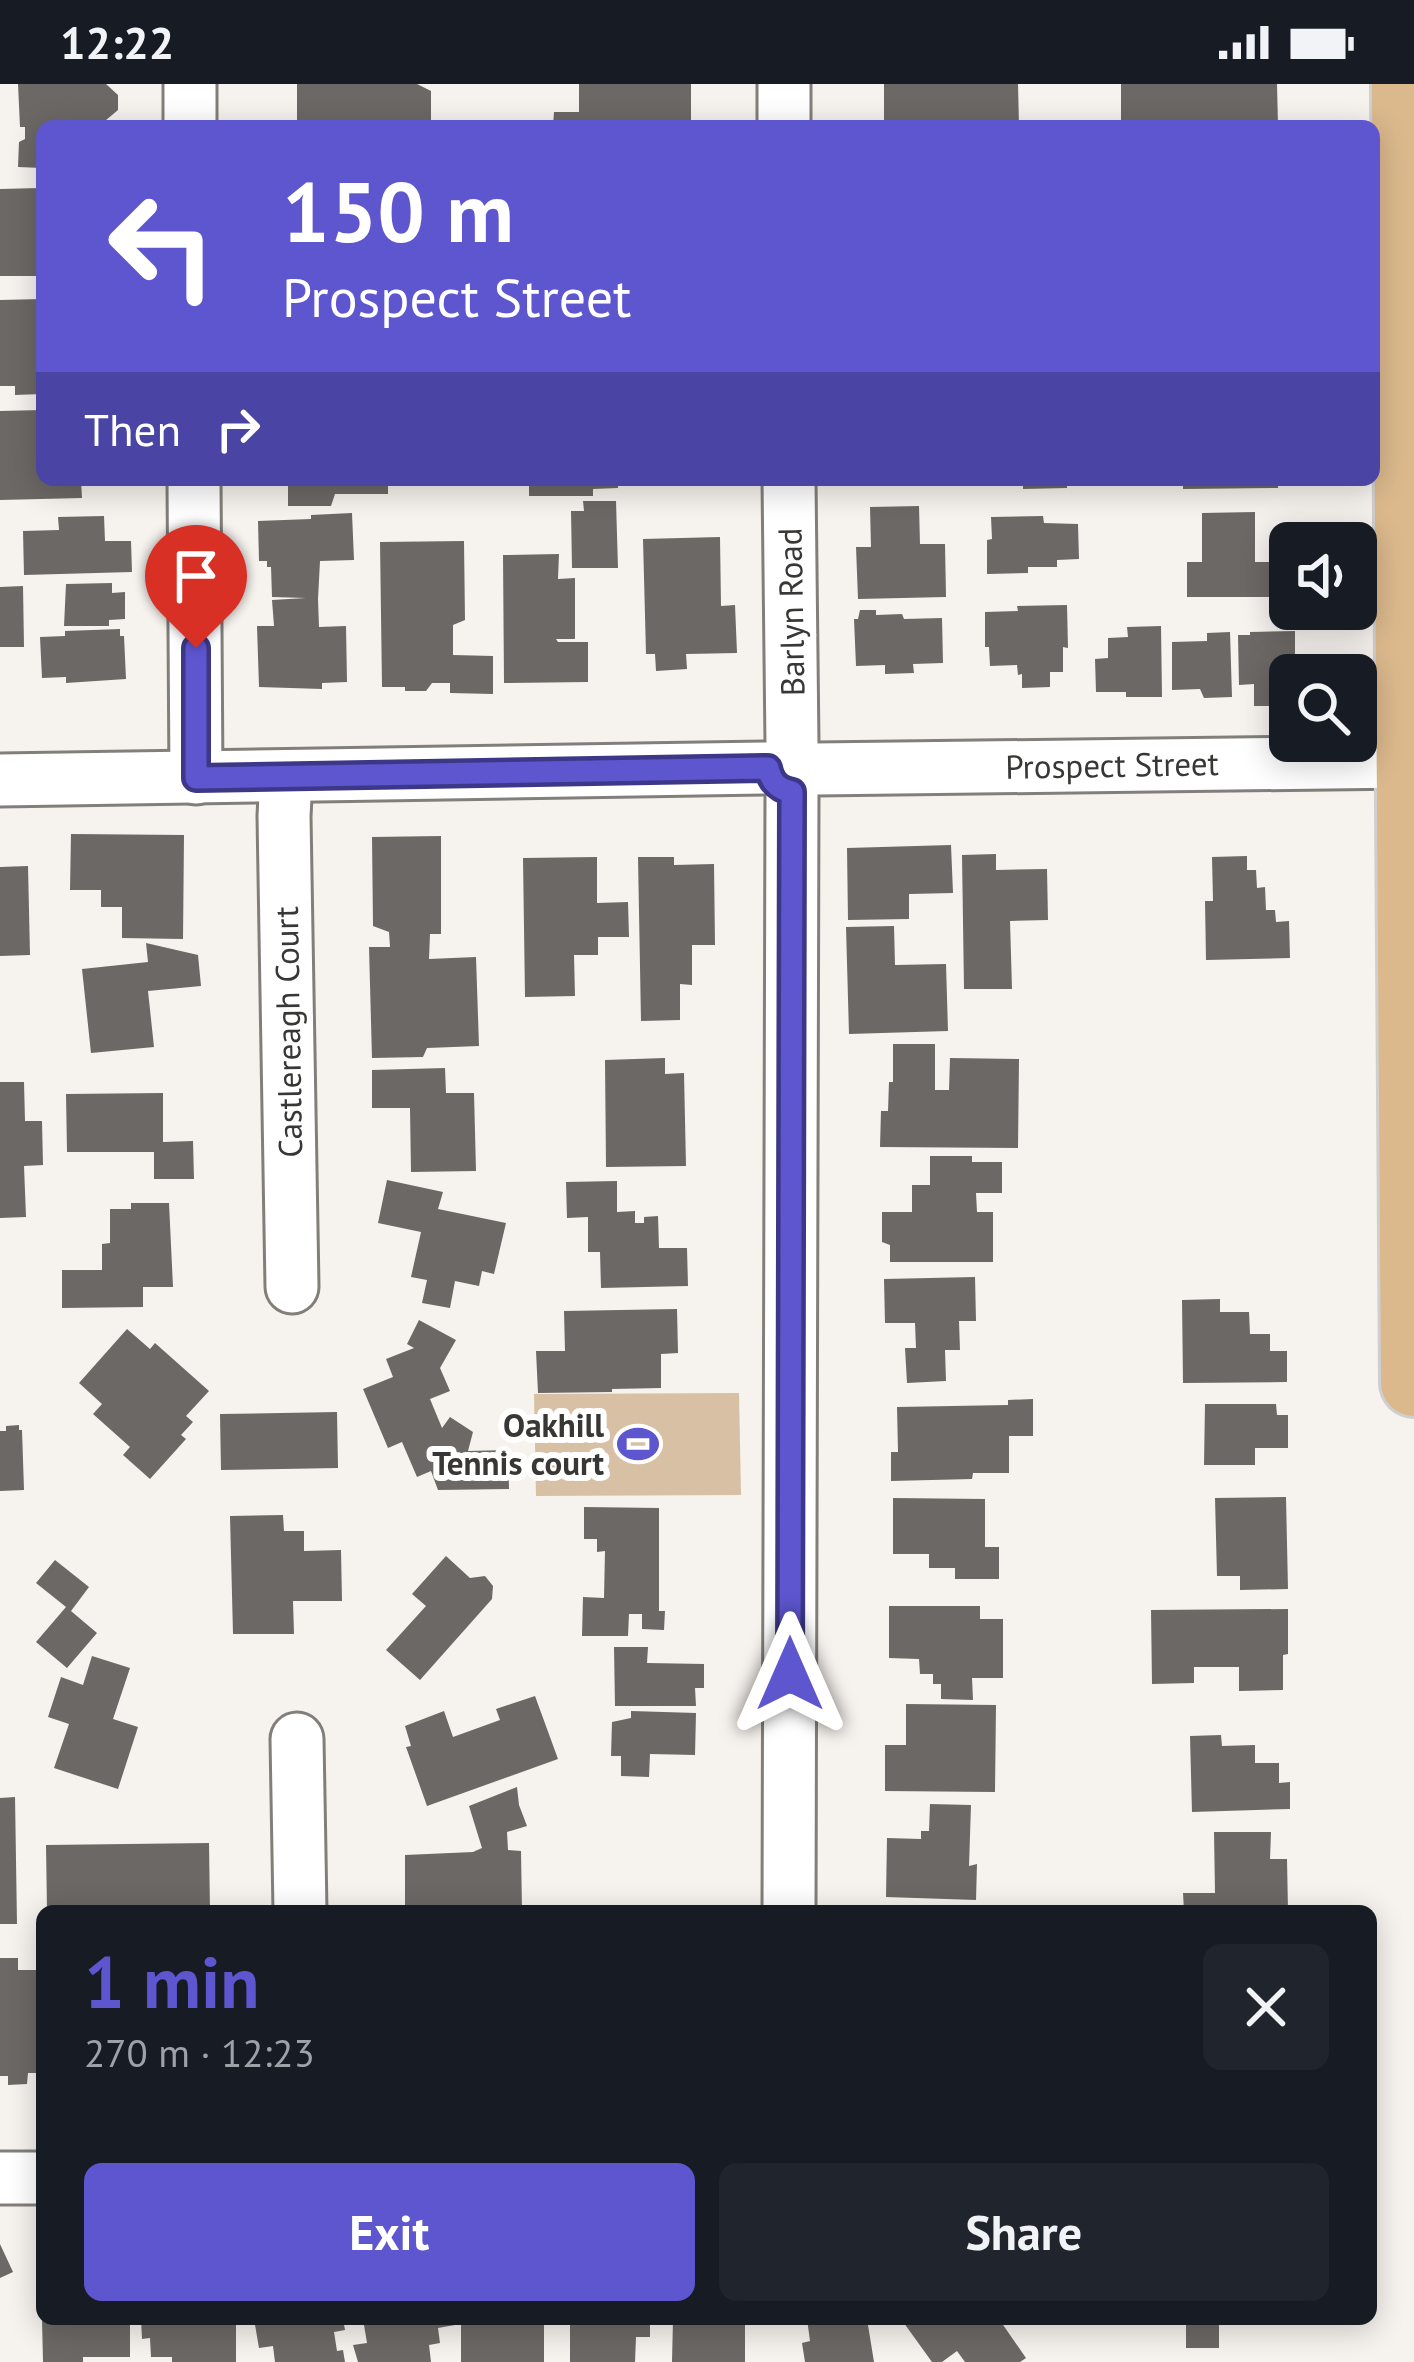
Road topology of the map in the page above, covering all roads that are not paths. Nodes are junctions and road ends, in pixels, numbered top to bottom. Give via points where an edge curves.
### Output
1 (190, 84) edge
2 (784, 84) edge
3 (1405, 84) edge
4 (190, 120) edge
5 (784, 120) edge
6 (1410, 190) edge
7 (194, 486) edge
8 (789, 486) edge
9 (1410, 753) edge
10 (792, 768) junction
11 (286, 777) junction
12 (196, 778) junction
13 (0, 779) edge
14 (292, 1287) dead end
15 (1413, 1303) edge
16 (1414, 1383) edge
17 (297, 1739) dead end
18 (300, 1905) edge
19 (789, 1905) edge
20 (0, 2178) edge
21 (36, 2178) edge

1 - 4 street
2 - 5 street
3 - 6 main road
6 - 9 main road
7 - 12 street
8 - 10 street, Barlyn Road
9 - 10 street, Prospect Street
9 - 15 main road
10 - 11 street, Prospect Street
10 - 19 street, Barlyn Road
11 - 12 street, Prospect Street
11 - 14 street, Castlereagh Court
12 - 13 street, Prospect Street
15 - 16 main road
17 - 18 street
20 - 21 street

